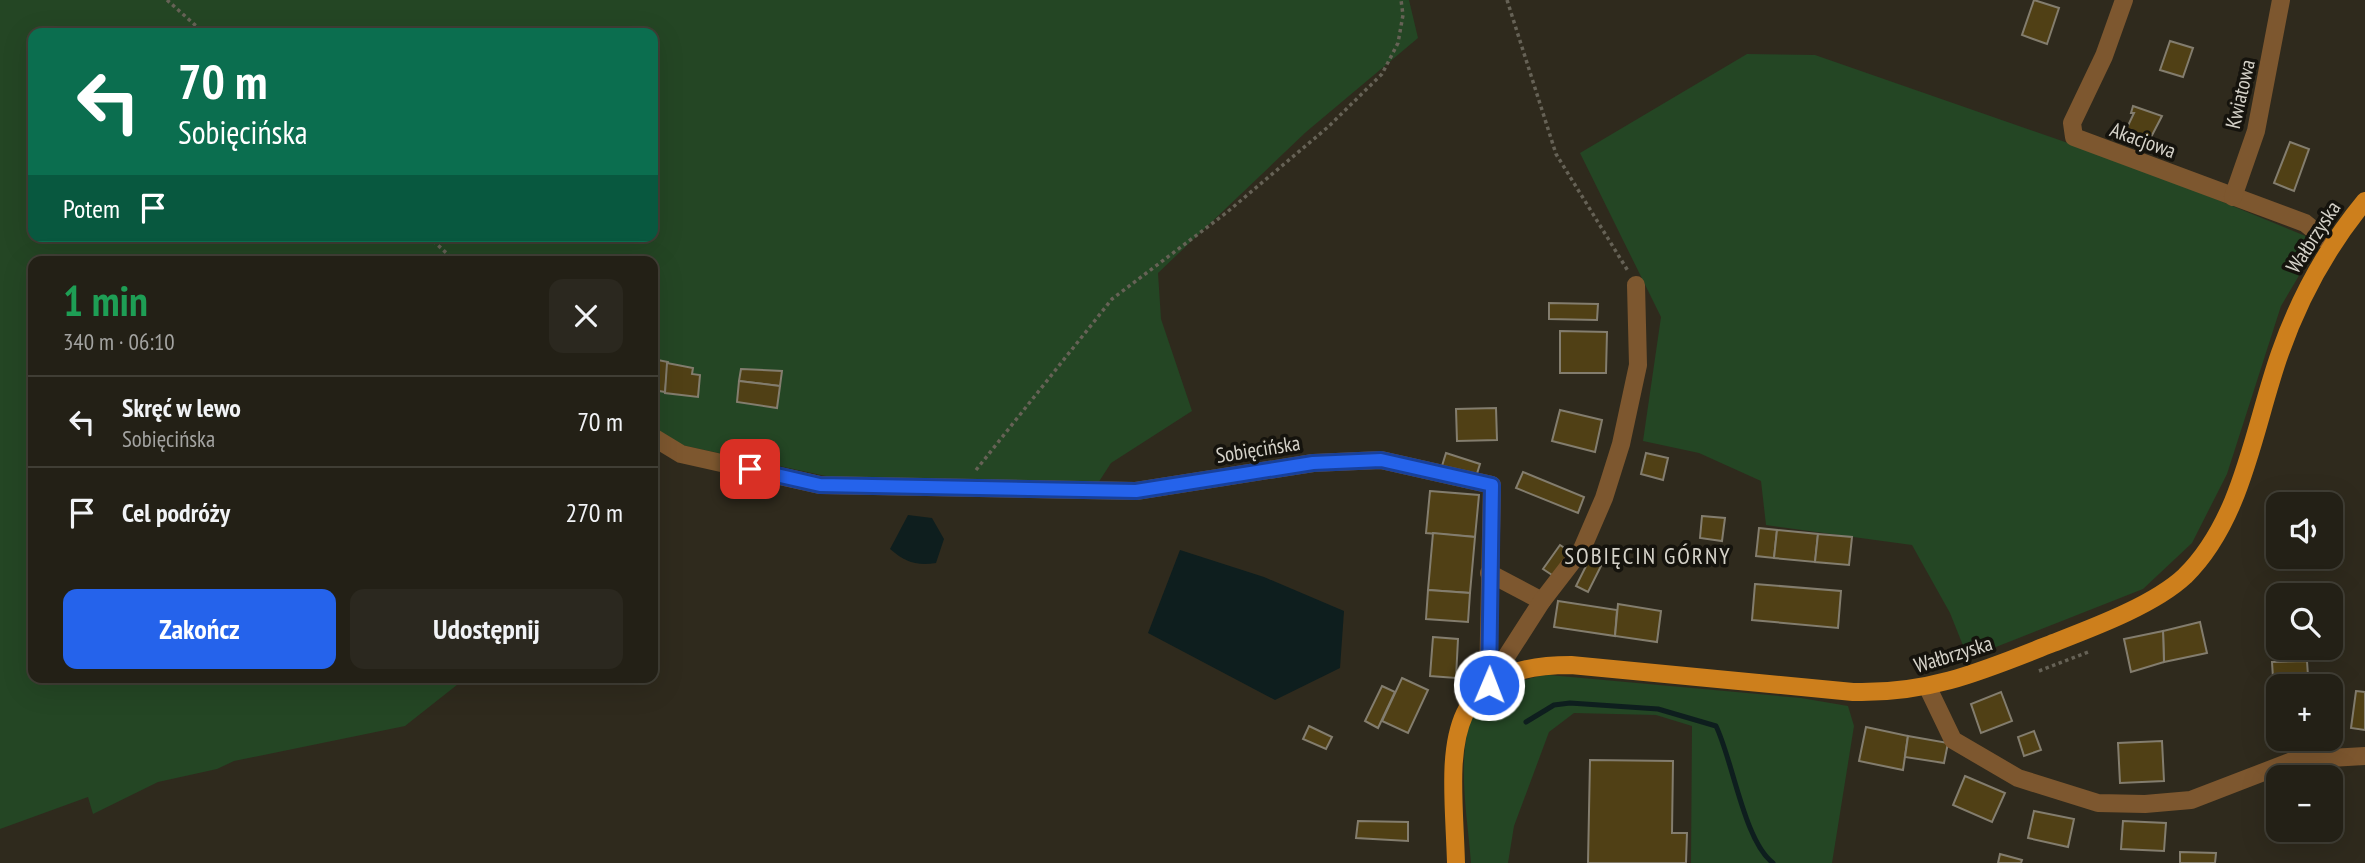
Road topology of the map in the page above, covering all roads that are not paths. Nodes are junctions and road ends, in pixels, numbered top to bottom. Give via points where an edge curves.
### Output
1 (2124, 0) edge
2 (2281, 0) edge
3 (2233, 197) junction
4 (2365, 201) edge
5 (2330, 244) junction
6 (1636, 285) road end
7 (658, 440) edge
8 (1489, 573) junction
9 (1542, 601) junction
10 (1489, 685) junction
11 (1928, 688) junction
12 (2365, 756) edge
13 (1456, 863) edge

1 - 3 street, Akacjowa via 2072,123 2074,137
2 - 3 street, Kwiatowa via 2256,131
3 - 5 street, Akacjowa via 2305,223
4 - 5 main road, Wałbrzyska
5 - 11 main road, Wałbrzyska via 2280,352 2232,501 2211,545 2184,577 2146,602 2058,642
6 - 9 street via 1638,365 1604,498 1582,549
7 - 8 street, Sobięcińska via 681,454 820,485 960,489 1136,491 1313,463 1381,460 1492,485
8 - 9 street
8 - 10 street, Sobięcińska
9 - 10 street
10 - 11 main road, Wałbrzyska via 1508,672 1536,665 1571,665 1853,692
10 - 13 main road, Wałbrzyska via 1473,700 1459,725 1453,761
11 - 12 street via 1953,740 2018,778 2098,803 2191,800 2295,760

